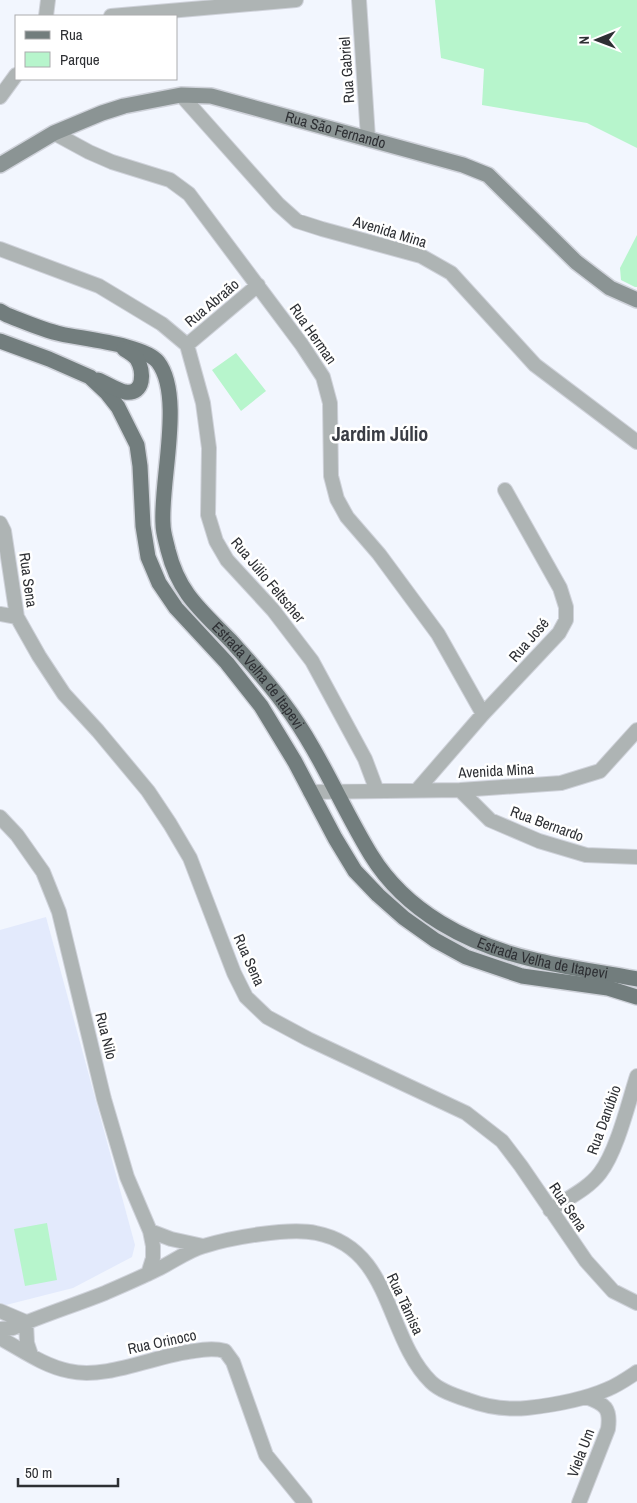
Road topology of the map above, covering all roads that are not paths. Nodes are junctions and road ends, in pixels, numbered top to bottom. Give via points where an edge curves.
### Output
1 (48, 0) edge
2 (296, 0) edge
3 (359, 0) edge
4 (46, 15) edge
5 (123, 15) edge
6 (15, 76) edge
7 (181, 95) junction
8 (0, 98) edge
9 (54, 133) junction
10 (368, 138) junction
11 (0, 165) edge
12 (0, 249) edge
13 (258, 285) junction
14 (637, 300) edge
15 (0, 311) edge
16 (0, 341) edge
17 (117, 345) junction
18 (187, 345) junction
19 (90, 377) junction
20 (637, 442) edge
21 (506, 490) dead end
22 (0, 523) edge
23 (0, 614) edge
24 (17, 617) junction
25 (484, 714) junction
26 (637, 730) edge
27 (418, 789) junction
28 (460, 790) junction
29 (377, 791) junction
30 (310, 792) junction
31 (336, 792) junction
32 (0, 817) edge
33 (637, 857) edge
34 (637, 979) edge
35 (637, 997) edge
36 (637, 1076) edge
37 (550, 1210) junction
38 (150, 1231) junction
39 (203, 1246) junction
40 (148, 1274) junction
41 (637, 1303) edge
42 (0, 1312) edge
43 (26, 1322) junction
44 (0, 1329) edge
45 (0, 1338) edge
46 (31, 1355) junction
47 (637, 1372) edge
48 (586, 1397) junction
49 (305, 1503) edge
50 (579, 1503) edge

1 - 4 street
2 - 5 street
3 - 10 street, Rua Gabriel
6 - 8 street
7 - 9 main road, Rua São Fernando via 124,106
7 - 10 main road, Rua São Fernando via 211,96
7 - 20 street, Avenida Mina via 278,204 297,220 421,256 451,273 535,365
9 - 11 main road, Rua São Fernando
9 - 13 street, Rua Herman via 112,162 170,180 189,194
10 - 14 main road, Rua São Fernando via 488,175 576,262 610,288
12 - 18 street via 99,286 162,324
13 - 18 street, Rua Abraão
13 - 25 street, Rua Herman via 323,376 330,403 331,476 337,499 438,634
15 - 17 main road, Estrada Velha de Itapevi via 60,334
16 - 19 main road, Estrada Velha de Itapevi
17 - 19 main road via 136,357 142,378 139,386 125,392
17 - 31 main road, Estrada Velha de Itapevi via 147,353 158,361 167,381 170,412 163,525 177,578 196,606 285,704
18 - 29 street, Rua Júlio Feltscher via 203,403 210,448 208,515 216,541 227,560 273,610 312,660 364,759
19 - 30 main road, Estrada Velha de Itapevi via 118,407 137,445 148,557 159,583 176,608 261,706
21 - 25 street, Rua José via 560,588 566,620 559,633
22 - 24 street, Rua Sena via 4,531
23 - 24 street
24 - 37 street, Rua Sena via 64,694 148,790 170,824 190,858 246,997 267,1017 308,1039 466,1113 502,1141
25 - 27 street, Rua José
26 - 28 street, Avenida Mina via 600,771 561,783
27 - 28 street, Avenida Mina
27 - 29 street, Avenida Mina
28 - 33 street, Rua Bernardo via 490,820 539,841 586,855
29 - 31 street, Avenida Mina
30 - 31 street, Avenida Mina
30 - 35 main road, Estrada Velha de Itapevi via 355,871 378,896 435,940 466,957 522,976 608,988
31 - 34 main road, Estrada Velha de Itapevi via 372,857 414,905 441,924 471,939 531,959
32 - 38 street, Rua Nilo via 17,834 43,872 59,912 104,1099 127,1176
36 - 37 street, Rua Danúbio via 610,1156 599,1174
37 - 41 street, Rua Sena via 586,1261 613,1291
38 - 39 street
38 - 40 street, Rua Nilo via 153,1258
39 - 40 street, Rua Tâmisa
39 - 48 street, Rua Tâmisa via 282,1232 315,1232 340,1240 366,1264 383,1290 414,1361 432,1383 482,1405 515,1409
40 - 43 street, Rua Tâmisa
42 - 43 street
43 - 44 street, Rua Tâmisa
43 - 46 street
45 - 46 street, Rua Orinoco
46 - 49 street, Rua Orinoco via 48,1366 71,1372 97,1373 184,1352 225,1351 266,1455
47 - 48 street, Rua Tâmisa via 609,1389
48 - 50 street, Viela Um via 601,1403 607,1409 609,1419 608,1430

